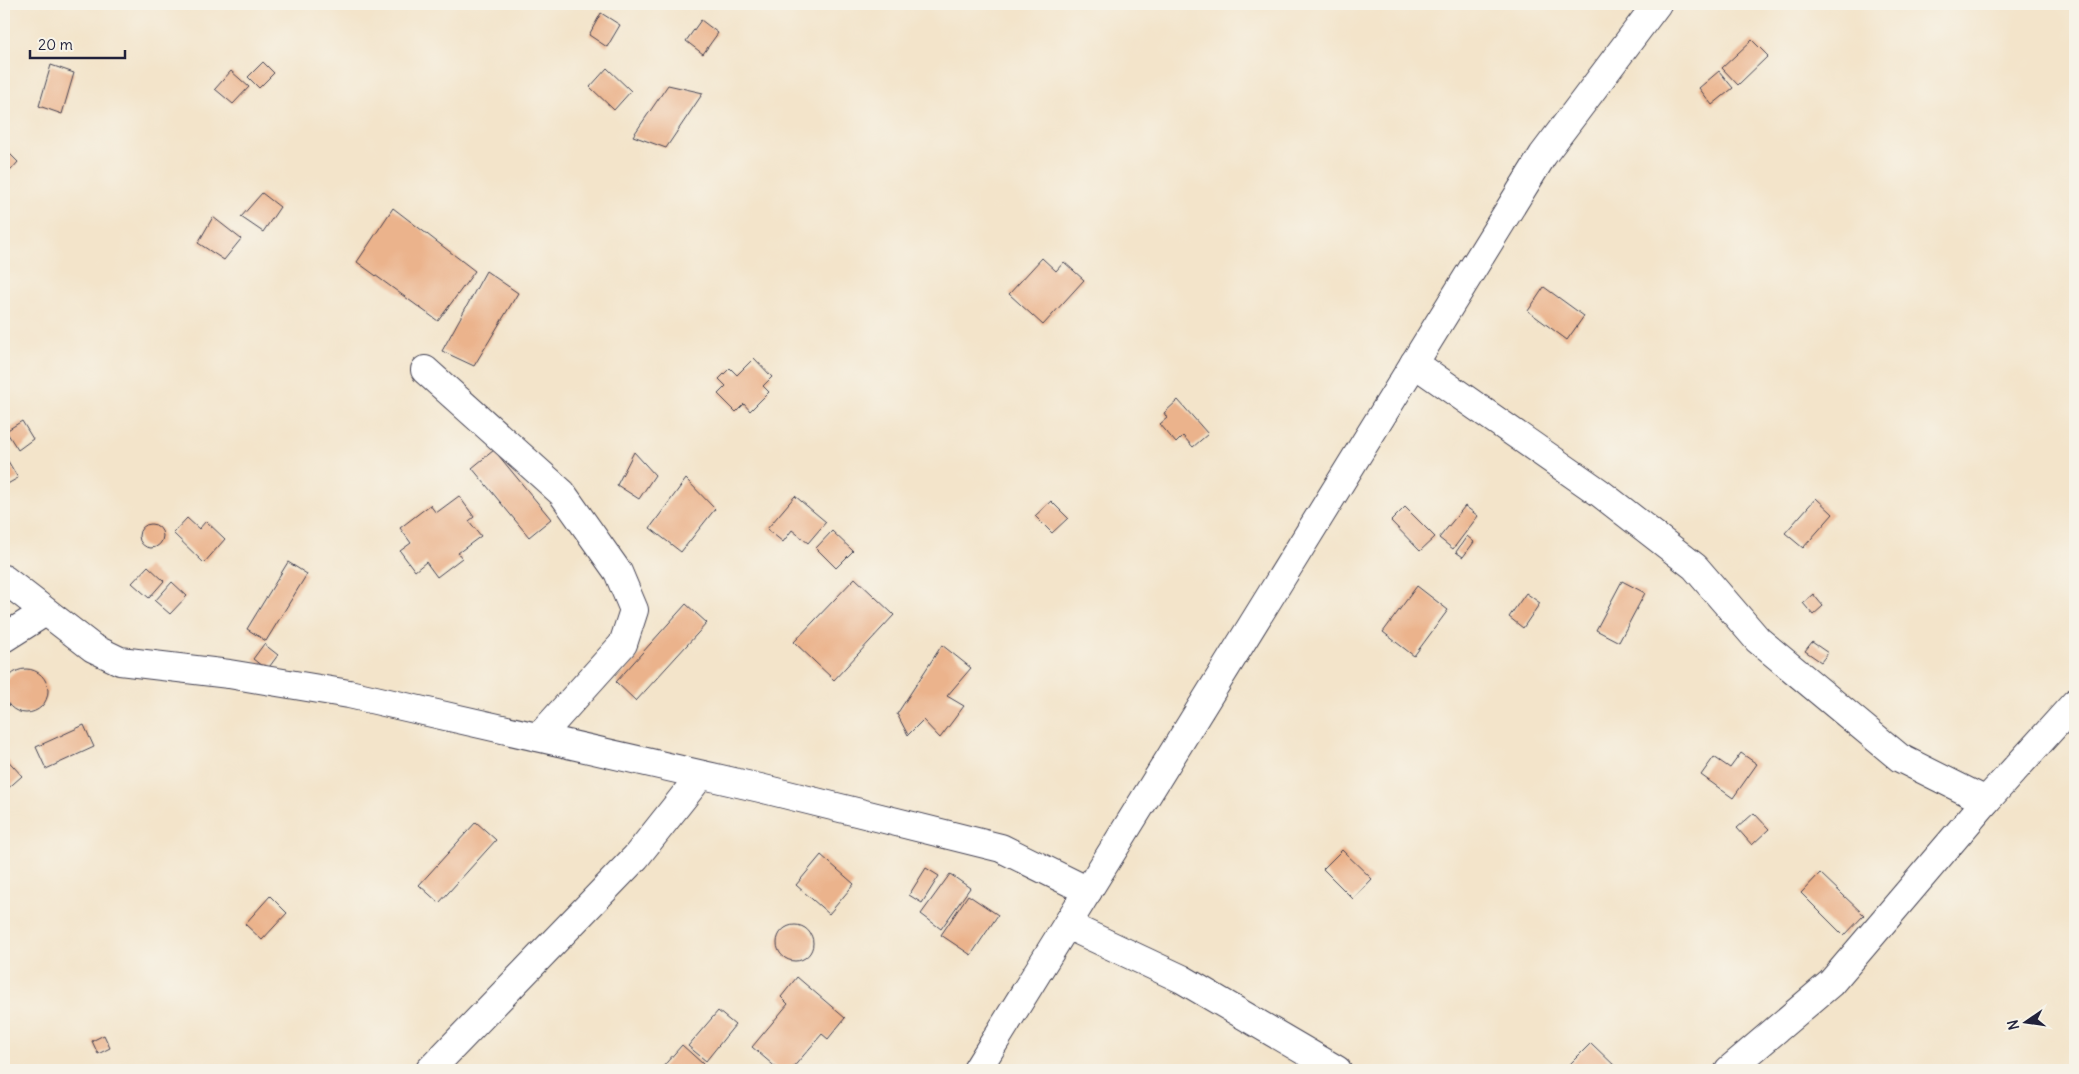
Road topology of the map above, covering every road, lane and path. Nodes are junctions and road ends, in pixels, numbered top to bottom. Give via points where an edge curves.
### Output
1 (1657, 4) edge
2 (1414, 363) junction
3 (425, 370) dead end
4 (4, 579) edge
5 (45, 612) junction
6 (4, 638) edge
7 (2075, 702) edge
8 (539, 738) junction
9 (701, 775) junction
10 (1986, 801) junction
11 (1088, 891) junction
12 (1067, 926) junction
13 (430, 1070) edge
14 (977, 1070) edge
15 (1337, 1070) edge
16 (1729, 1070) edge

1 - 2 street via 1543,155
2 - 10 street via 1600,493 1695,567 1758,640 1900,758
2 - 11 street
3 - 8 street via 562,493 618,572 634,610 623,644
4 - 5 street
5 - 6 street
5 - 8 street via 92,648 120,661 229,674 349,694
7 - 10 street
8 - 9 street
9 - 11 street via 1002,848
9 - 13 street via 636,857
10 - 16 street via 1831,983
11 - 12 street
12 - 14 street
12 - 15 street via 1182,979

